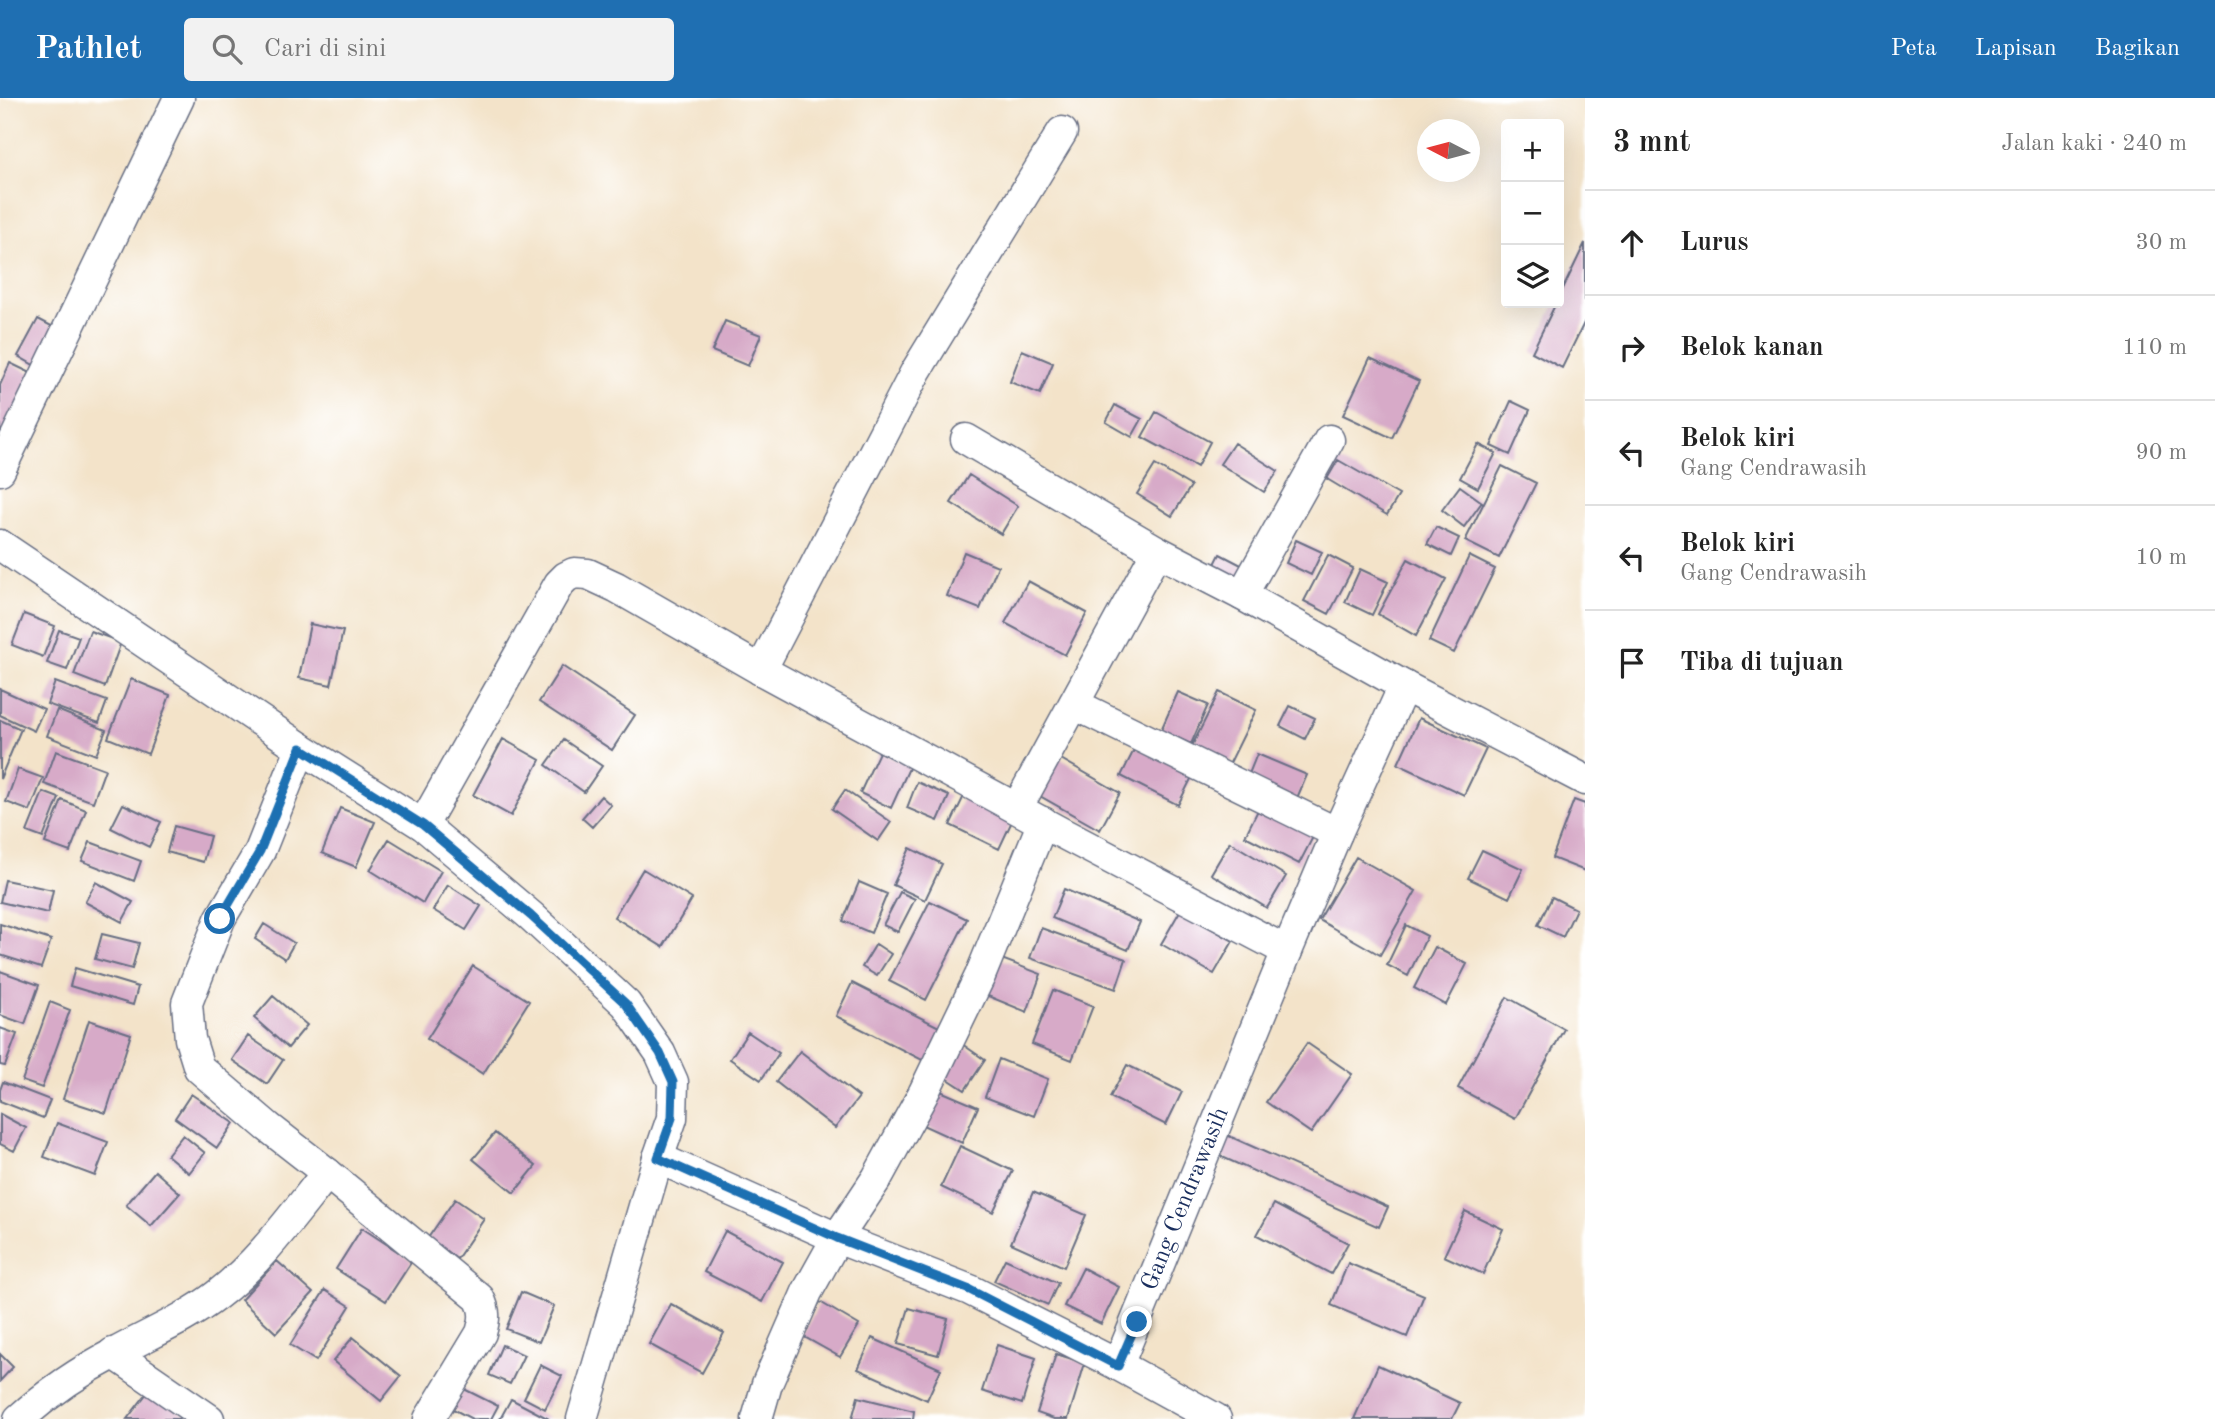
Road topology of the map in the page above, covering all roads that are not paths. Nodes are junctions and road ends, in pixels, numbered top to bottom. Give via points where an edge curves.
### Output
1 (179, 98) edge
2 (1062, 132) dead end
3 (966, 439) dead end
4 (1329, 440) dead end
5 (0, 470) edge
6 (1157, 551) junction
7 (2, 554) edge
8 (1242, 595) junction
9 (761, 670) junction
10 (1404, 687) junction
11 (1074, 704) junction
12 (301, 748) junction
13 (1585, 780) edge
14 (1030, 815) junction
15 (423, 825) junction
16 (1337, 833) junction
17 (1287, 951) junction
18 (658, 1158) junction
19 (327, 1173) junction
20 (837, 1238) junction
21 (114, 1353) junction
22 (1118, 1366) junction
23 (19, 1419) edge
24 (209, 1419) edge
25 (429, 1419) edge
26 (582, 1419) edge
27 (757, 1419) edge
28 (1216, 1419) edge

1 - 5 street
2 - 9 street via 916,371
3 - 6 street
4 - 8 street
6 - 8 street
6 - 11 street
7 - 12 street
8 - 10 street
9 - 14 street
9 - 15 street via 616,587 574,573 559,584
10 - 13 street
10 - 16 street, Gang Cendrawasih
11 - 14 street
11 - 16 street
12 - 15 street
12 - 19 street via 260,851 220,919 187,1003 190,1039 199,1068
14 - 17 street
14 - 20 street via 981,976 877,1178
15 - 18 street via 626,1004 660,1053 673,1082 672,1118
16 - 17 street, Gang Cendrawasih
17 - 22 street, Gang Cendrawasih
18 - 20 street
18 - 26 street
19 - 21 street via 271,1242 217,1295
19 - 25 street via 479,1298 485,1309 481,1333
20 - 22 street via 970,1290
20 - 27 street via 807,1292 767,1384
21 - 23 street via 61,1385
21 - 24 street
22 - 28 street

